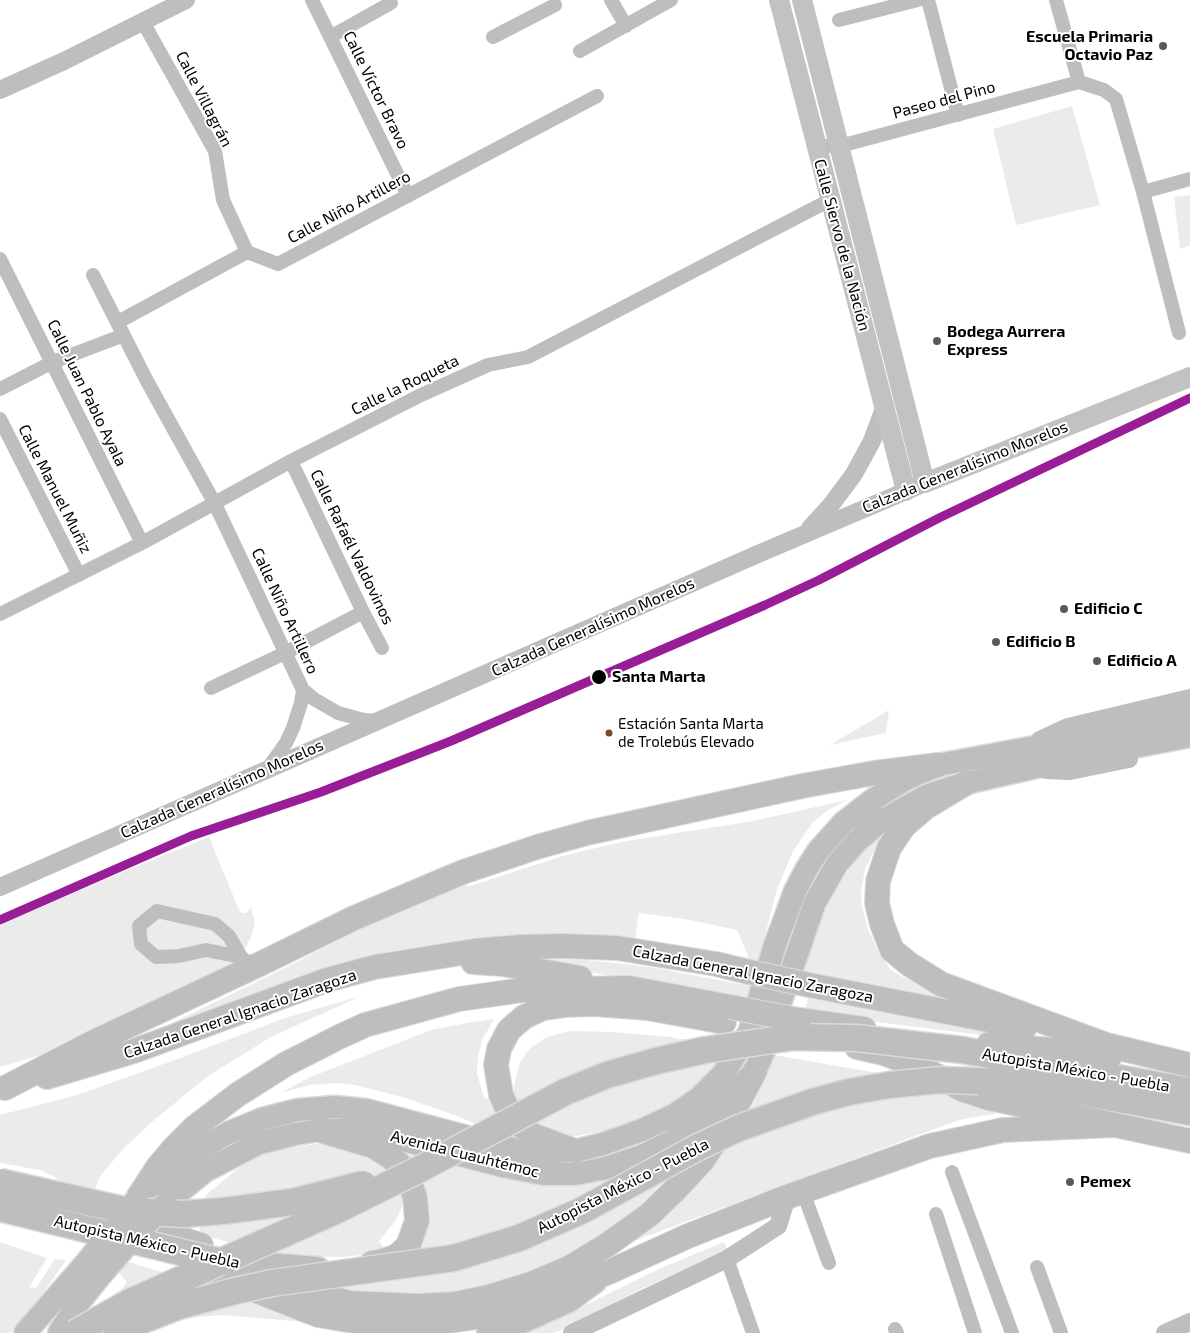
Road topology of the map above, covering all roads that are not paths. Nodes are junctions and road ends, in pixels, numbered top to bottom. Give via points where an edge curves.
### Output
1 (186, 0) edge
2 (312, 0) edge
3 (611, 0) edge
4 (671, 0) edge
5 (779, 0) edge
6 (802, 0) edge
7 (918, 0) edge
8 (928, 0) edge
9 (1056, 0) edge
10 (391, 3) dead end
11 (555, 5) dead end
12 (838, 20) dead end
13 (143, 22) junction
14 (626, 26) junction
15 (330, 37) junction
16 (493, 37) dead end
17 (580, 51) dead end
18 (1079, 82) junction
19 (0, 90) edge
20 (597, 96) dead end
21 (958, 115) junction
22 (816, 146) junction
23 (840, 146) junction
24 (1190, 179) edge
25 (1143, 192) junction
26 (408, 196) junction
27 (830, 200) junction
28 (247, 252) junction
29 (0, 259) edge
30 (93, 275) dead end
31 (118, 322) junction
32 (1179, 333) dead end
33 (124, 335) junction
34 (53, 362) junction
35 (1190, 377) edge
36 (0, 389) edge
37 (885, 406) junction
38 (0, 419) edge
39 (291, 461) junction
40 (915, 487) junction
41 (215, 504) junction
42 (805, 534) junction
43 (142, 543) junction
44 (79, 575) junction
45 (363, 612) junction
46 (0, 614) edge
47 (382, 648) dead end
48 (285, 653) junction
49 (210, 688) dead end
50 (303, 690) junction
51 (1190, 698) edge
52 (1190, 715) edge
53 (378, 721) junction
54 (1190, 736) edge
55 (1190, 747) edge
56 (1069, 750) junction
57 (1022, 760) junction
58 (938, 765) junction
59 (266, 770) junction
60 (966, 783) junction
61 (0, 887) edge
62 (422, 959) junction
63 (248, 962) junction
64 (629, 988) junction
65 (727, 1014) junction
66 (794, 1030) junction
67 (1104, 1044) junction
68 (1162, 1058) junction
69 (1190, 1065) edge
70 (755, 1071) junction
71 (2, 1089) edge
72 (1190, 1091) edge
73 (1190, 1112) edge
74 (1115, 1125) junction
75 (320, 1130) junction
76 (1190, 1141) edge
77 (575, 1151) junction
78 (420, 1169) junction
79 (952, 1172) dead end
80 (0, 1183) edge
81 (0, 1194) edge
82 (795, 1195) junction
83 (0, 1202) edge
84 (133, 1205) junction
85 (0, 1208) edge
86 (936, 1214) dead end
87 (727, 1259) junction
88 (829, 1263) dead end
89 (1037, 1267) dead end
90 (372, 1269) junction
91 (93, 1270) junction
92 (609, 1272) junction
93 (1190, 1322) edge
94 (26, 1333) edge
95 (59, 1333) edge
96 (75, 1333) edge
97 (117, 1333) edge
98 (488, 1333) edge
99 (572, 1333) edge
100 (753, 1333) edge
101 (975, 1333) edge
102 (1012, 1333) edge
103 (1061, 1333) edge
104 (1165, 1333) edge

1 - 13 street
2 - 15 street, Calle Víctor Bravo
3 - 14 street
4 - 14 street
5 - 22 main road, Calle Siervo de la Nación
6 - 23 main road, Calle Siervo de la Nación
7 - 12 street
8 - 21 street
9 - 18 street
10 - 15 street
11 - 16 street
13 - 19 street
13 - 28 street, Calle Villagrán via 215,151 223,200
14 - 17 street
15 - 26 street, Calle Víctor Bravo
18 - 21 street, Paseo del Pino
18 - 25 street via 1104,90 1116,99
20 - 26 street, Calle Niño Artillero
21 - 23 street, Paseo del Pino
22 - 23 street, Paseo del Pino
22 - 27 main road, Calle Siervo de la Nación
23 - 40 main road, Calle Siervo de la Nación
24 - 25 street
25 - 32 street
26 - 28 street, Calle Niño Artillero via 278,264
27 - 37 main road, Calle Siervo de la Nación
27 - 39 street, Calle la Roqueta via 528,357 488,364
28 - 31 street
29 - 34 street, Calle Juan Pablo Ayala
30 - 31 street, Calle Niño Artillero
31 - 33 street, Calle Niño Artillero
33 - 34 street
33 - 41 street, Calle Niño Artillero
34 - 36 street
34 - 43 street, Calle Juan Pablo Ayala
35 - 40 main road, Calzada Generalísimo Morelos
37 - 40 main road, Calle Siervo de la Nación
37 - 42 street via 872,441 854,474
38 - 44 street, Calle Manuel Muñiz
39 - 41 street, Calle la Roqueta
39 - 45 street, Calle Rafaél Valdovinos
40 - 42 street, Calzada Generalísimo Morelos
41 - 43 street, Calle la Roqueta
41 - 48 street, Calle Niño Artillero
42 - 53 street, Calzada Generalísimo Morelos
43 - 44 street, Calle la Roqueta
44 - 46 street, Calle la Roqueta
45 - 47 street, Calle Rafaél Valdovinos
45 - 48 street
48 - 49 street
48 - 50 street, Calle Niño Artillero
50 - 53 street, Calle Niño Artillero via 338,713
50 - 59 street, Calle Niño Artillero via 293,728
51 - 57 street, Avenida Cuauhtémoc via 1068,727
52 - 56 main road, Avenida Cuauhtémoc
53 - 59 street, Calzada Generalísimo Morelos
54 - 56 main road, Avenida Cuauhtémoc
55 - 57 street, Avenida Cuauhtémoc via 1070,771
56 - 57 main road, Avenida Cuauhtémoc
57 - 58 main road, Avenida Cuauhtémoc
57 - 60 main road, Avenida Cuauhtémoc
58 - 63 highway via 802,786 537,847 463,872
58 - 77 main road, Avenida Cuauhtémoc via 904,780 874,799 843,823 818,851 795,891 749,1033 723,1074 699,1098 674,1115 642,1130
59 - 61 street, Calzada Generalísimo Morelos
60 - 67 highway via 926,807 904,826 889,848 878,881 877,903 892,950 941,984
60 - 70 main road, Avenida Cuauhtémoc via 926,796 881,821 837,864 815,902
62 - 64 highway via 502,964
62 - 67 highway, Calzada General Ignacio Zaragoza, bridge via 520,947 617,948 716,964
62 - 71 highway, Calzada General Ignacio Zaragoza via 327,980 134,1051
63 - 63 street via 229,936 215,924 157,911 139,926 142,944 156,957 206,950
63 - 71 highway
64 - 65 highway
64 - 84 highway via 523,990 491,994 426,1007 339,1036 286,1064 195,1127 172,1149
65 - 66 highway
65 - 77 highway via 594,1004 565,1005 543,1008 524,1017 509,1030 499,1049 496,1065 501,1095 507,1108 532,1135
66 - 68 highway via 1099,1056
66 - 72 highway, Autopista México - Puebla, bridge via 998,1055
66 - 74 highway via 883,1053 989,1098
66 - 78 highway, bridge via 607,1075 565,1092
67 - 68 highway, Calzada General Ignacio Zaragoza
68 - 69 highway
70 - 75 main road, Avenida Cuauhtémoc via 725,1101 672,1141 642,1156 575,1174 544,1174 503,1166 365,1130
70 - 81 highway via 703,1160 649,1216 568,1268 489,1297 455,1304 381,1306 316,1295 69,1208
73 - 90 highway, Autopista México - Puebla, bridge via 1017,1083 940,1080 849,1092 739,1128 581,1211 520,1238 454,1258
74 - 76 highway
74 - 82 highway via 1038,1127 982,1133 930,1146
75 - 80 highway via 372,1146 389,1156 406,1174 414,1197 417,1221 408,1246 397,1256 361,1266 303,1266 259,1260
75 - 91 main road, Avenida Cuauhtémoc, bridge via 259,1143 205,1171 167,1202 126,1246
77 - 84 main road, Avenida Cuauhtémoc via 528,1153 366,1110 297,1110 262,1119 228,1133 191,1154
78 - 84 highway, Autopista México - Puebla, bridge via 325,1194 263,1206 184,1214
78 - 96 highway, bridge via 128,1303
79 - 102 street
80 - 84 highway, Autopista México - Puebla, bridge
82 - 87 street via 778,1226
82 - 88 street
82 - 92 highway via 688,1236
83 - 92 highway via 77,1220 318,1315 359,1322 404,1324 490,1315
84 - 91 main road, Avenida Cuauhtémoc, bridge
85 - 90 highway, Autopista México - Puebla, bridge via 209,1259 284,1269
86 - 101 street
87 - 99 street
87 - 100 street
89 - 103 street
90 - 97 highway, bridge via 272,1283 207,1298
91 - 94 main road
91 - 95 main road, Avenida Cuauhtémoc
92 - 98 main road via 569,1301 518,1324
93 - 104 street

